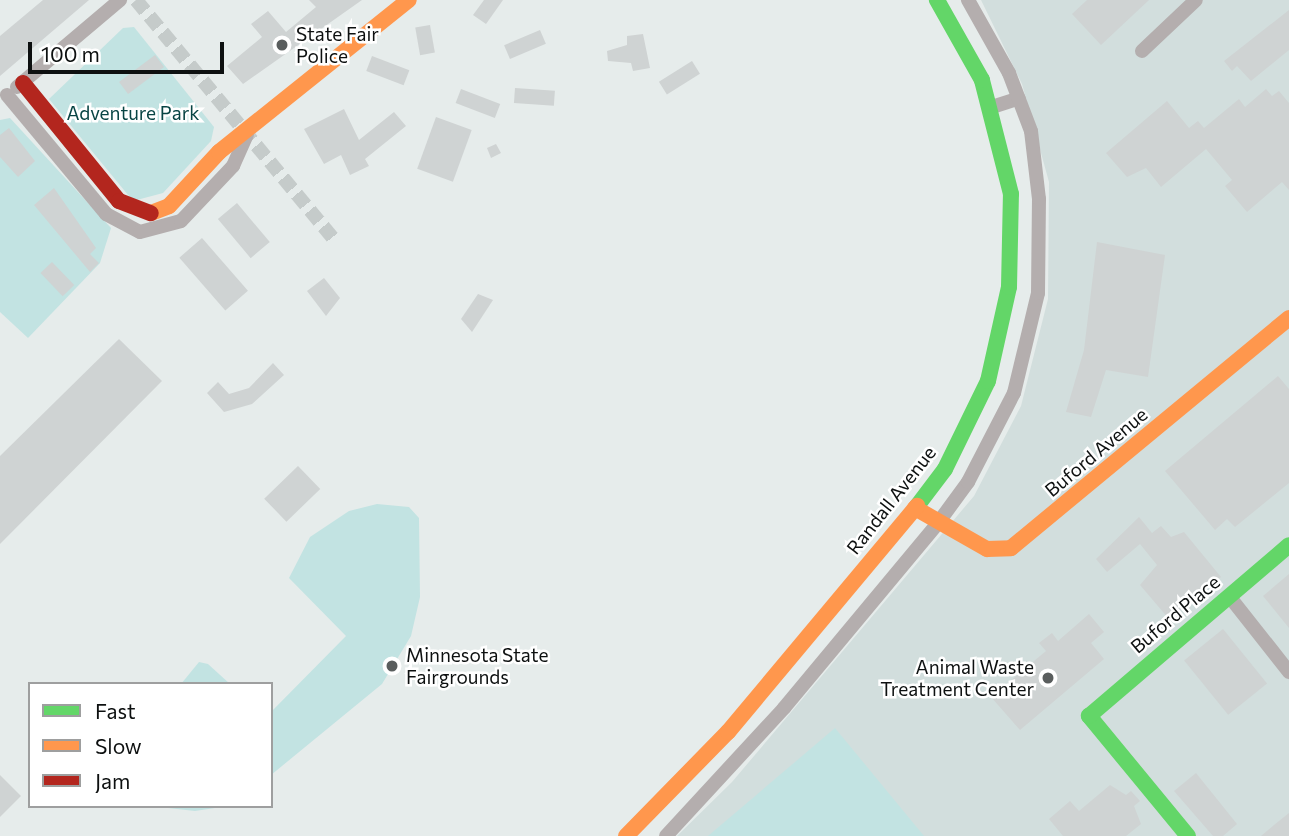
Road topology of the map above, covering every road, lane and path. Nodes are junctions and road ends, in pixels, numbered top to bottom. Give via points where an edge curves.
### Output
1 (120, 0) edge
2 (409, 0) edge
3 (937, 0) edge
4 (968, 0) edge
5 (1196, 0) edge
6 (1142, 51) dead end
7 (23, 83) junction
8 (1019, 98) junction
9 (4, 99) edge
10 (992, 107) junction
11 (247, 135) junction
12 (1289, 318) edge
13 (915, 508) junction
14 (938, 523) junction
15 (1289, 545) edge
16 (1229, 596) junction
17 (1289, 672) edge
18 (626, 836) edge
19 (666, 836) edge
20 (1188, 836) edge

1 - 7 street
2 - 11 street
3 - 10 street, Randall Avenue
4 - 8 street
5 - 6 street
7 - 9 street
7 - 11 street via 119,201 134,212 152,213 169,206 219,152
8 - 10 street
8 - 14 street via 1031,131 1042,240 1030,332 993,438
9 - 11 street via 106,214 126,228 151,232 189,214 233,166
10 - 13 street, Randall Avenue via 1011,194 1002,336 968,426
12 - 14 street, Buford Avenue via 1011,548 987,549
13 - 14 street, Buford Avenue
13 - 18 street, Randall Avenue via 728,732
14 - 19 street via 776,717
15 - 16 street, Buford Place
16 - 17 street
16 - 20 street, Buford Place via 1089,716

